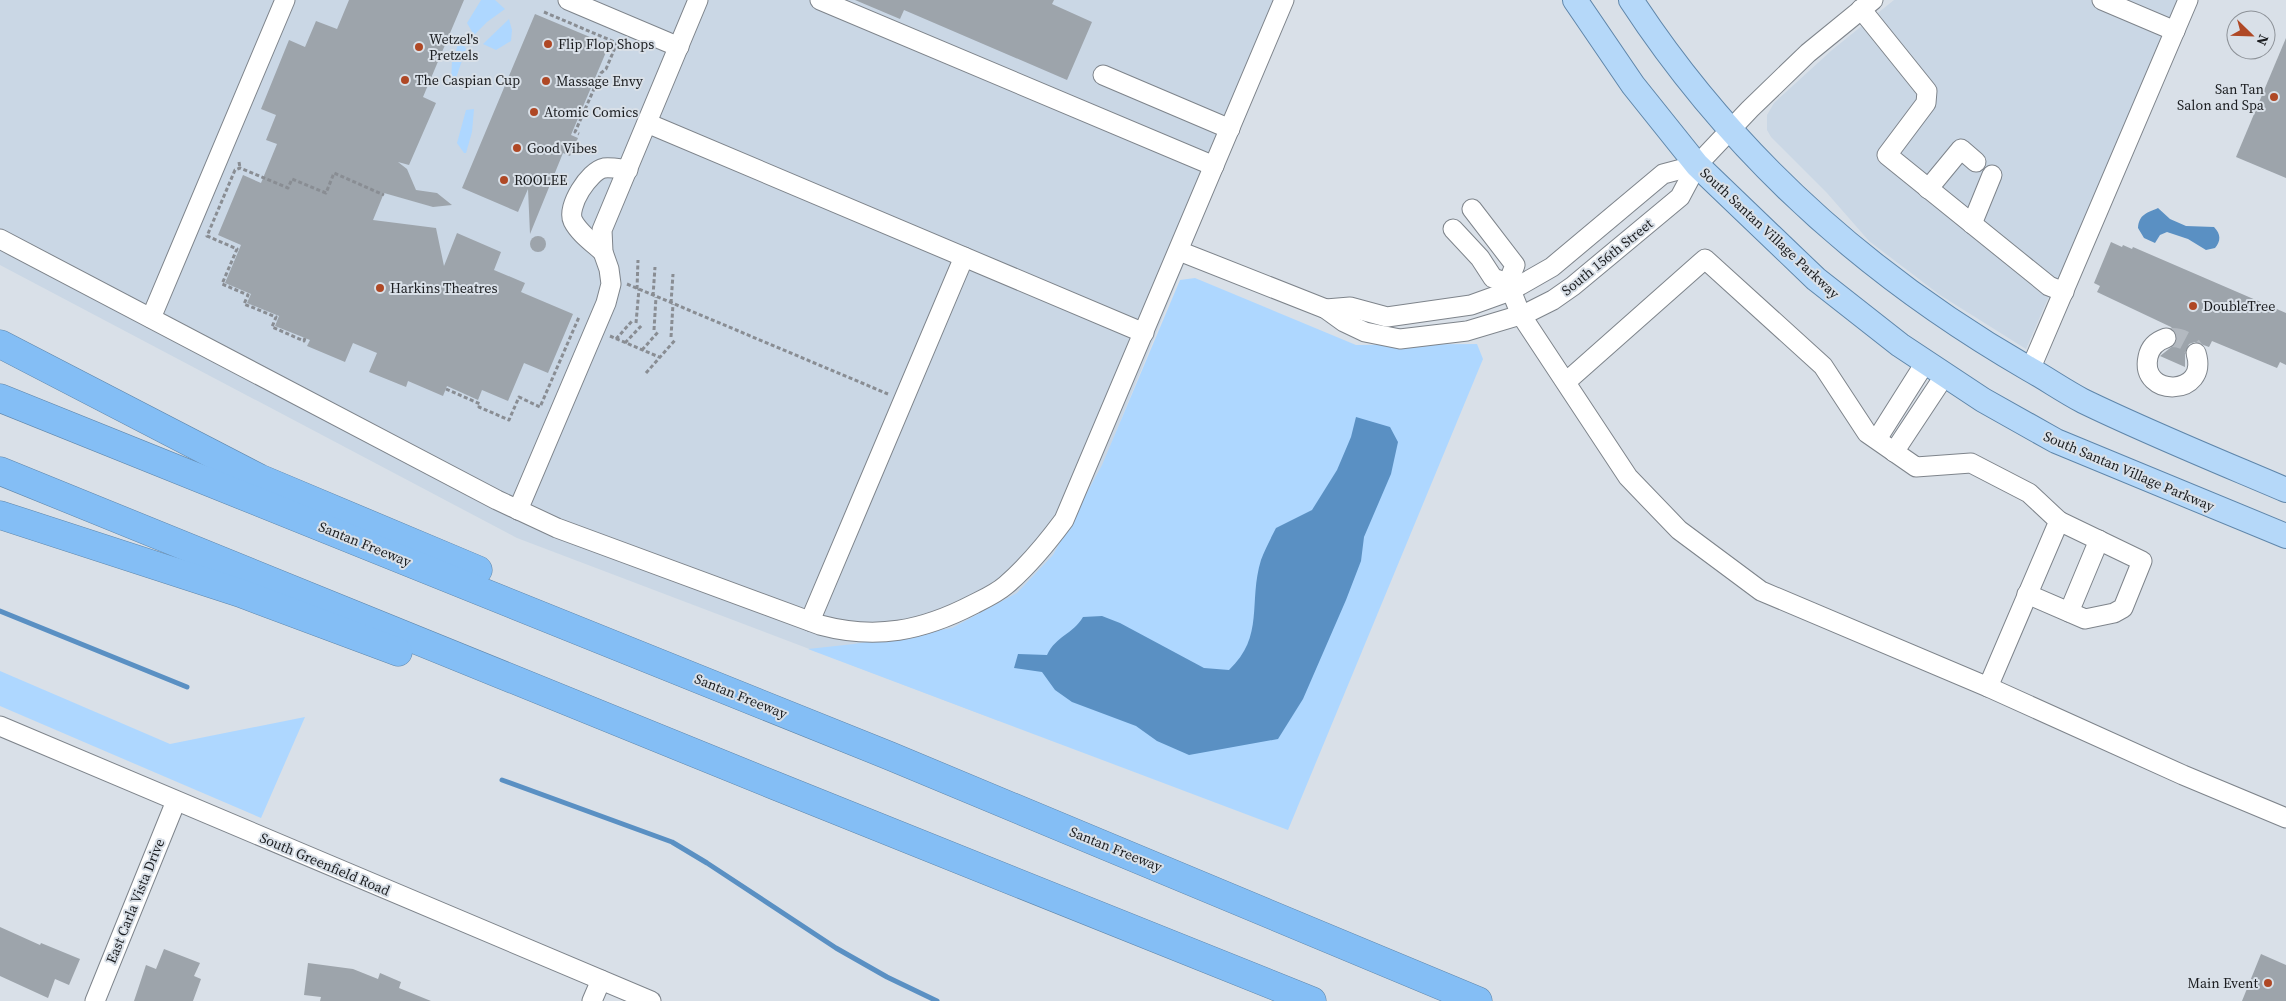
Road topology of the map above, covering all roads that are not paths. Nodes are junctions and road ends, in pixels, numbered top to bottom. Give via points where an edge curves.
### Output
1 (285, 0) edge
2 (568, 0) edge
3 (698, 0) edge
4 (820, 0) edge
5 (1284, 0) edge
6 (1575, 0) edge
7 (1631, 0) edge
8 (2102, 0) edge
9 (2188, 0) edge
10 (1867, 4) edge
11 (2175, 31) junction
12 (679, 47) junction
13 (1103, 75) dead end
14 (647, 123) junction
15 (1230, 129) junction
16 (1730, 130) junction
17 (1976, 162) dead end
18 (1697, 165) junction
19 (1214, 166) junction
20 (628, 170) junction
21 (1992, 175) dead end
22 (1928, 189) junction
23 (1472, 209) dead end
24 (1972, 224) junction
25 (1452, 229) dead end
26 (0, 239) edge
27 (1499, 244) junction
28 (1179, 251) junction
29 (603, 252) junction
30 (964, 257) junction
31 (1480, 258) junction
32 (1509, 287) junction
33 (2064, 292) junction
34 (1326, 309) junction
35 (1521, 315) junction
36 (151, 318) junction
37 (1144, 333) junction
38 (2166, 338) dead end
39 (0, 344) edge
40 (2196, 353) dead end
41 (1935, 369) junction
42 (2030, 370) junction
43 (1566, 382) junction
44 (0, 398) edge
45 (1877, 439) junction
46 (1894, 452) junction
47 (0, 471) edge
48 (2286, 490) edge
49 (518, 510) junction
50 (0, 516) edge
51 (2059, 521) junction
52 (2286, 536) edge
53 (2099, 540) junction
54 (2028, 594) junction
55 (2070, 612) junction
56 (810, 621) junction
57 (1988, 687) junction
58 (547, 692) junction
59 (0, 726) edge
60 (890, 756) junction
61 (176, 801) junction
62 (2286, 818) edge
63 (601, 980) junction
64 (94, 1001) edge
65 (592, 1001) edge
66 (651, 1001) edge
67 (1312, 1001) edge
68 (1478, 1001) edge

1 - 36 street
2 - 12 street
3 - 12 street
4 - 19 street
5 - 15 street
6 - 18 main road, South Santan Village Parkway via 1633,85
7 - 16 main road via 1694,88
8 - 11 street
9 - 11 street
10 - 16 street, South 156th Street via 1796,64
10 - 22 street via 1927,91 1926,103 1887,155
11 - 33 street
12 - 14 street
13 - 15 street
14 - 20 street
14 - 30 street
15 - 19 street
16 - 18 street, South 156th Street
16 - 42 main road via 1852,249 1916,298
17 - 22 street via 1961,149
18 - 32 street, South 156th Street via 1663,174 1552,268
18 - 35 street, South 156th Street via 1680,197 1573,286
18 - 41 main road, South Santan Village Parkway via 1816,279
19 - 28 street
20 - 29 street via 602,230
20 - 29 street via 604,168 590,176 573,208 572,219
21 - 24 street
22 - 24 street
23 - 27 street
24 - 33 street via 2049,286
25 - 31 street
26 - 36 street
27 - 31 street
27 - 32 street via 1515,265
28 - 34 street, South 156th Street
28 - 37 street
29 - 49 street via 610,284 606,303
30 - 37 street
30 - 56 street
31 - 32 street via 1493,278
32 - 34 street, South 156th Street via 1471,305 1386,317 1350,307
32 - 35 street
33 - 42 street
34 - 35 street, South 156th Street via 1365,332 1400,340 1467,331
35 - 43 street
36 - 49 street
37 - 56 street via 1064,520 1006,586 960,611 923,626 895,632 846,632
38 - 40 street via 2158,342 2148,356 2149,372 2159,384 2175,388 2190,381 2198,366
39 - 60 highway via 259,478 617,628
41 - 45 street
41 - 46 street
41 - 52 main road, South Santan Village Parkway via 2056,441
42 - 48 main road via 2082,400
43 - 45 street via 1705,259 1823,366 1867,432
43 - 57 street via 1628,477 1679,530 1761,592
44 - 60 highway, Santan Freeway
45 - 46 street
46 - 51 street via 1916,467 1971,463 2029,493
47 - 58 highway
49 - 56 street via 557,528
50 - 58 highway via 240,593 474,680
51 - 53 street
51 - 54 street
53 - 55 street
53 - 55 street via 2142,561 2124,608 2085,619
54 - 55 street
54 - 57 street
57 - 62 street
58 - 67 highway
59 - 61 street, South Greenfield Road
60 - 68 highway, Santan Freeway
61 - 63 street, South Greenfield Road
61 - 64 street, East Carla Vista Drive
63 - 65 street
63 - 66 street, South Greenfield Road

